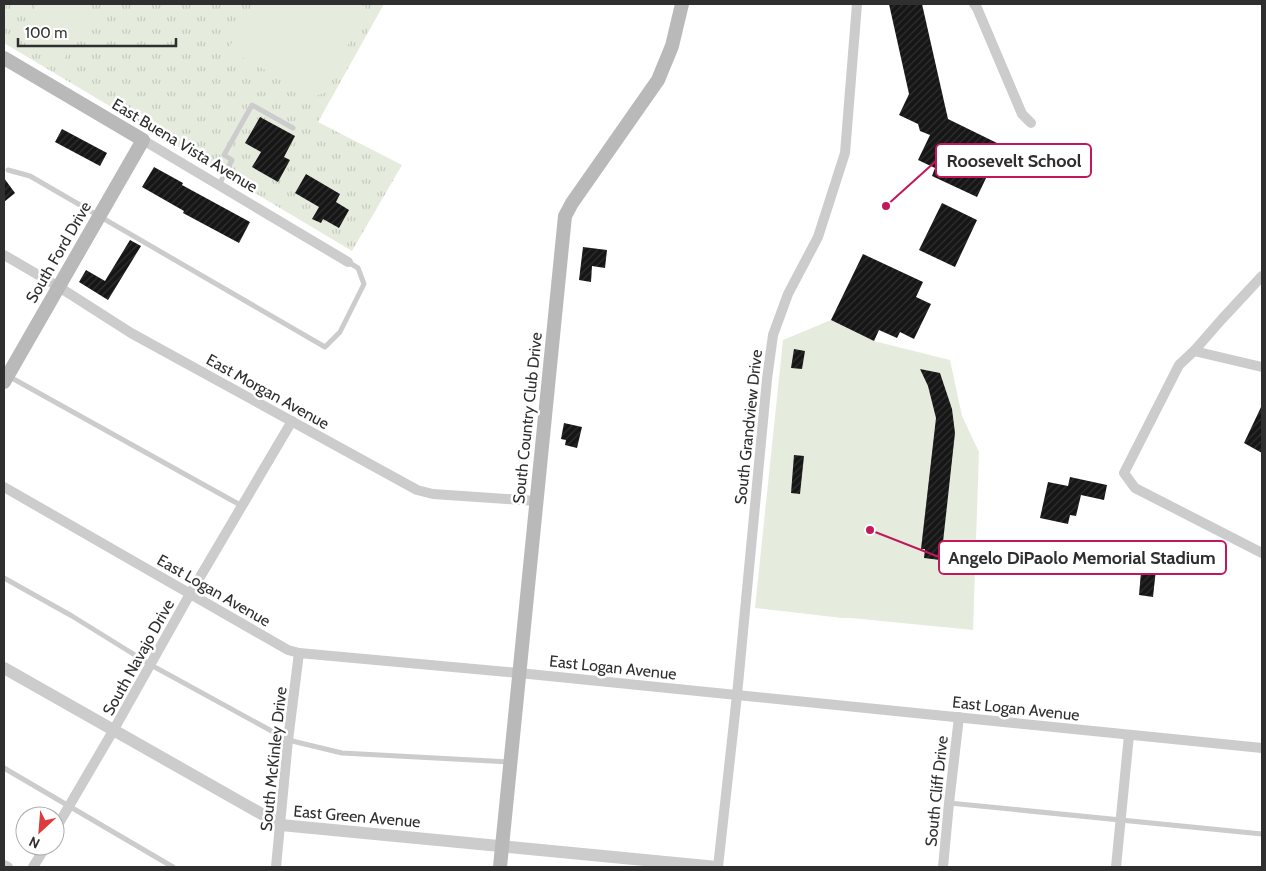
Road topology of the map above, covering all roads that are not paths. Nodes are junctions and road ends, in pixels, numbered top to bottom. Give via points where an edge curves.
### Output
1 (682, 4) edge
2 (857, 4) edge
3 (974, 4) edge
4 (4, 58) edge
5 (1031, 122) dead end
6 (293, 128) dead end
7 (144, 140) junction
8 (8, 170) dead end
9 (218, 185) junction
10 (99, 217) junction
11 (4, 255) edge
12 (348, 262) joint
13 (1262, 276) edge
14 (59, 287) junction
15 (1194, 351) junction
16 (1262, 367) edge
17 (6, 379) edge
18 (292, 421) junction
19 (4, 487) edge
20 (536, 501) junction
21 (243, 507) junction
22 (1262, 553) edge
23 (4, 578) edge
24 (190, 594) junction
25 (299, 653) junction
26 (151, 665) junction
27 (4, 668) edge
28 (519, 673) junction
29 (737, 695) junction
30 (959, 717) junction
31 (113, 731) junction
32 (1129, 734) junction
33 (288, 740) junction
34 (1262, 748) edge
35 (510, 762) junction
36 (4, 768) edge
37 (949, 802) junction
38 (70, 806) junction
39 (65, 814) edge
40 (1120, 820) junction
41 (281, 825) junction
42 (1262, 834) edge
43 (502, 846) junction
44 (40, 856) edge
45 (4, 864) edge
46 (8, 867) edge
47 (33, 867) edge
48 (173, 867) edge
49 (276, 867) edge
50 (500, 867) edge
51 (718, 867) edge
52 (943, 867) edge
53 (1116, 867) edge

1 - 20 main road, South Country Club Drive via 672,46 658,80 565,216
2 - 29 street, South Grandview Drive via 845,154 818,237 788,294 773,335
3 - 5 street via 1022,114
4 - 7 main road, East Buena Vista Avenue
6 - 9 lane via 252,105 224,155 232,160
7 - 9 street, East Buena Vista Avenue
7 - 10 main road, South Ford Drive
8 - 10 lane via 30,176
9 - 12 street, East Buena Vista Avenue
10 - 12 lane via 325,347 340,332 364,284 358,268
10 - 14 main road, South Ford Drive
11 - 14 street, East Morgan Avenue
13 - 15 street
14 - 17 main road, South Ford Drive
14 - 18 street, East Morgan Avenue via 131,333
15 - 16 street
15 - 22 street via 1179,364 1124,473 1134,488
17 - 21 lane
18 - 20 street, East Morgan Avenue via 417,490 433,494
18 - 21 street, South Navajo Drive
19 - 24 street, East Logan Avenue
20 - 28 main road, South Country Club Drive
21 - 24 street, South Navajo Drive
23 - 26 lane
24 - 25 street, East Logan Avenue via 288,650
24 - 26 street, South Navajo Drive
25 - 28 street, East Logan Avenue
25 - 33 street, South McKinley Drive
26 - 31 street, South Navajo Drive
26 - 33 lane
27 - 31 street, East Green Avenue
28 - 29 street, East Logan Avenue
28 - 35 main road, South Country Club Drive
29 - 30 street, East Logan Avenue
29 - 51 street, South Grandview Drive
30 - 32 street, East Logan Avenue
30 - 37 street, South Cliff Drive
31 - 38 street, South Navajo Drive
31 - 41 street, East Green Avenue
32 - 34 street, East Logan Avenue
32 - 40 street
33 - 35 lane via 342,753
33 - 41 street, South McKinley Drive
35 - 43 main road, South Country Club Drive
36 - 38 lane
37 - 40 lane
37 - 52 street, South Cliff Drive
38 - 39 street, South Navajo Drive
38 - 48 lane
40 - 42 lane
40 - 53 street
41 - 43 street, East Green Avenue
41 - 49 street, South McKinley Drive
43 - 50 main road, South Country Club Drive
43 - 51 street, East Green Avenue
44 - 47 street
45 - 46 street

